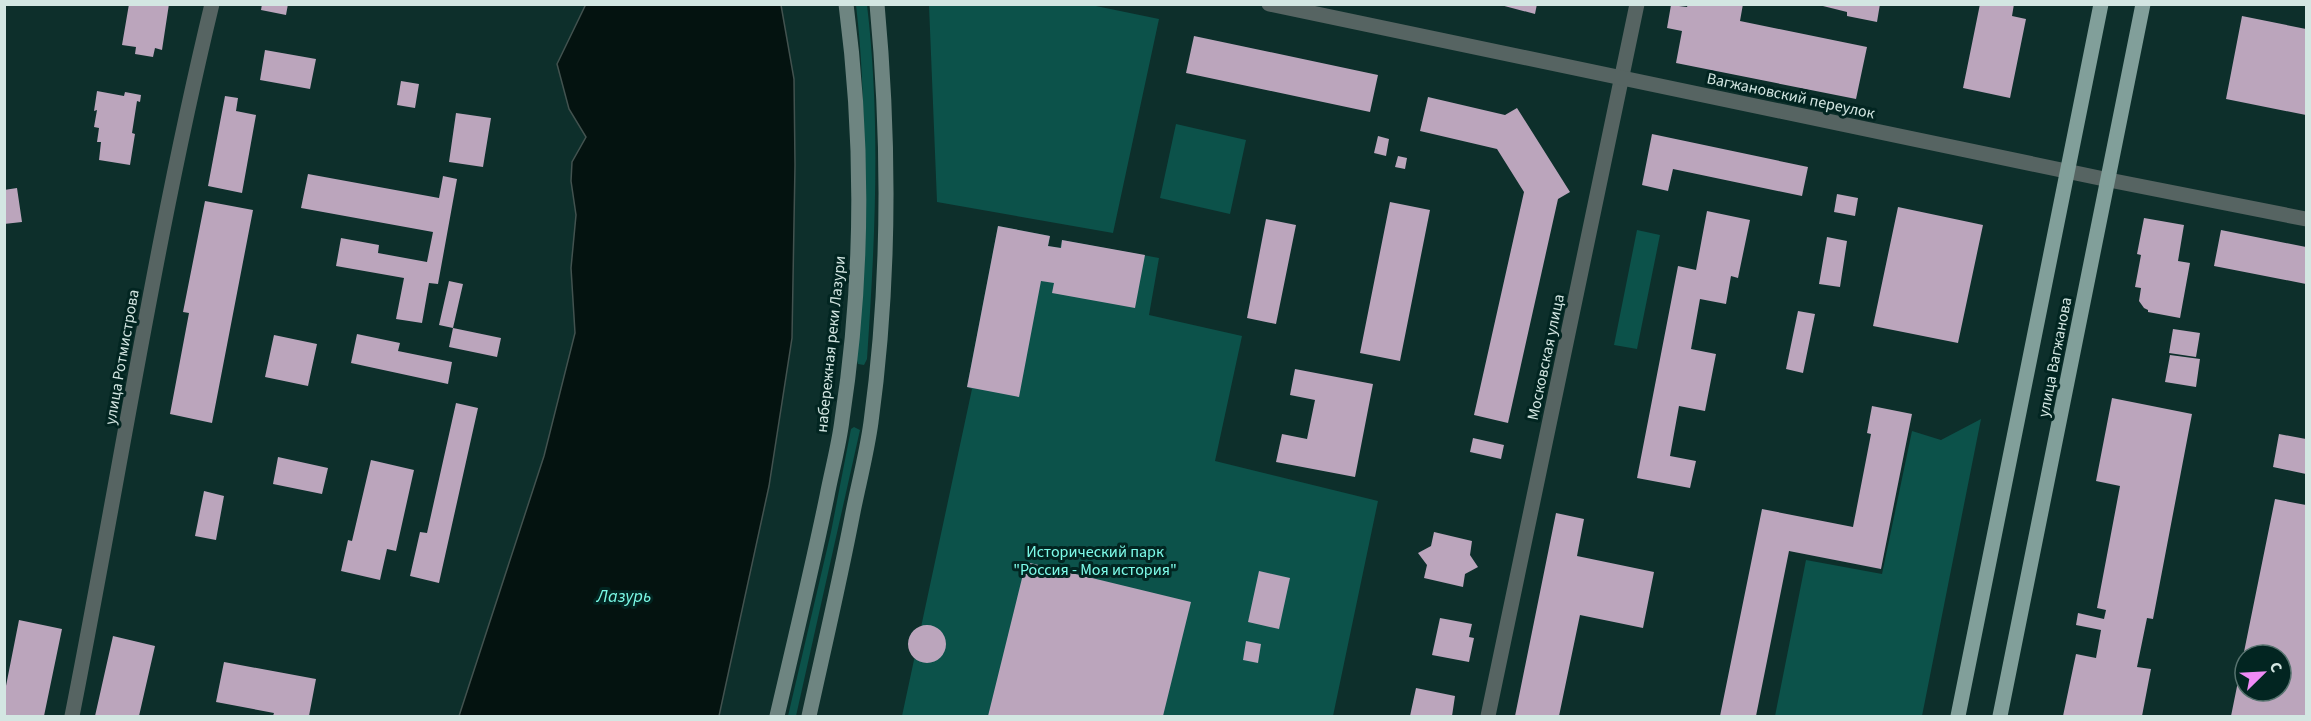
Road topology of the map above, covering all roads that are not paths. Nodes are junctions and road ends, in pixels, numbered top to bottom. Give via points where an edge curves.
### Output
1 (212, 4) edge
2 (846, 4) edge
3 (877, 4) edge
4 (1269, 4) edge
5 (1637, 4) edge
6 (2101, 4) edge
7 (2143, 4) edge
8 (1622, 78) junction
9 (2068, 171) junction
10 (2109, 180) junction
11 (2307, 219) edge
12 (72, 717) edge
13 (777, 717) edge
14 (808, 717) edge
15 (1488, 717) edge
16 (1958, 717) edge
17 (2000, 717) edge

1 - 12 street, улица Ротмистрова via 170,191
2 - 13 main road, набережная реки Лазури via 858,182 850,350 842,422
3 - 14 main road via 887,186 879,352 862,471
4 - 8 street, Вагжановский переулок
5 - 8 street, Московская улица
6 - 9 main road, улица Вагжанова
7 - 10 main road, улица Вагжанова
8 - 9 street, Вагжановский переулок
8 - 15 street, Московская улица
9 - 10 street, Вагжановский переулок
9 - 16 main road, улица Вагжанова
10 - 11 street, Вагжановский переулок
10 - 17 main road, улица Вагжанова

